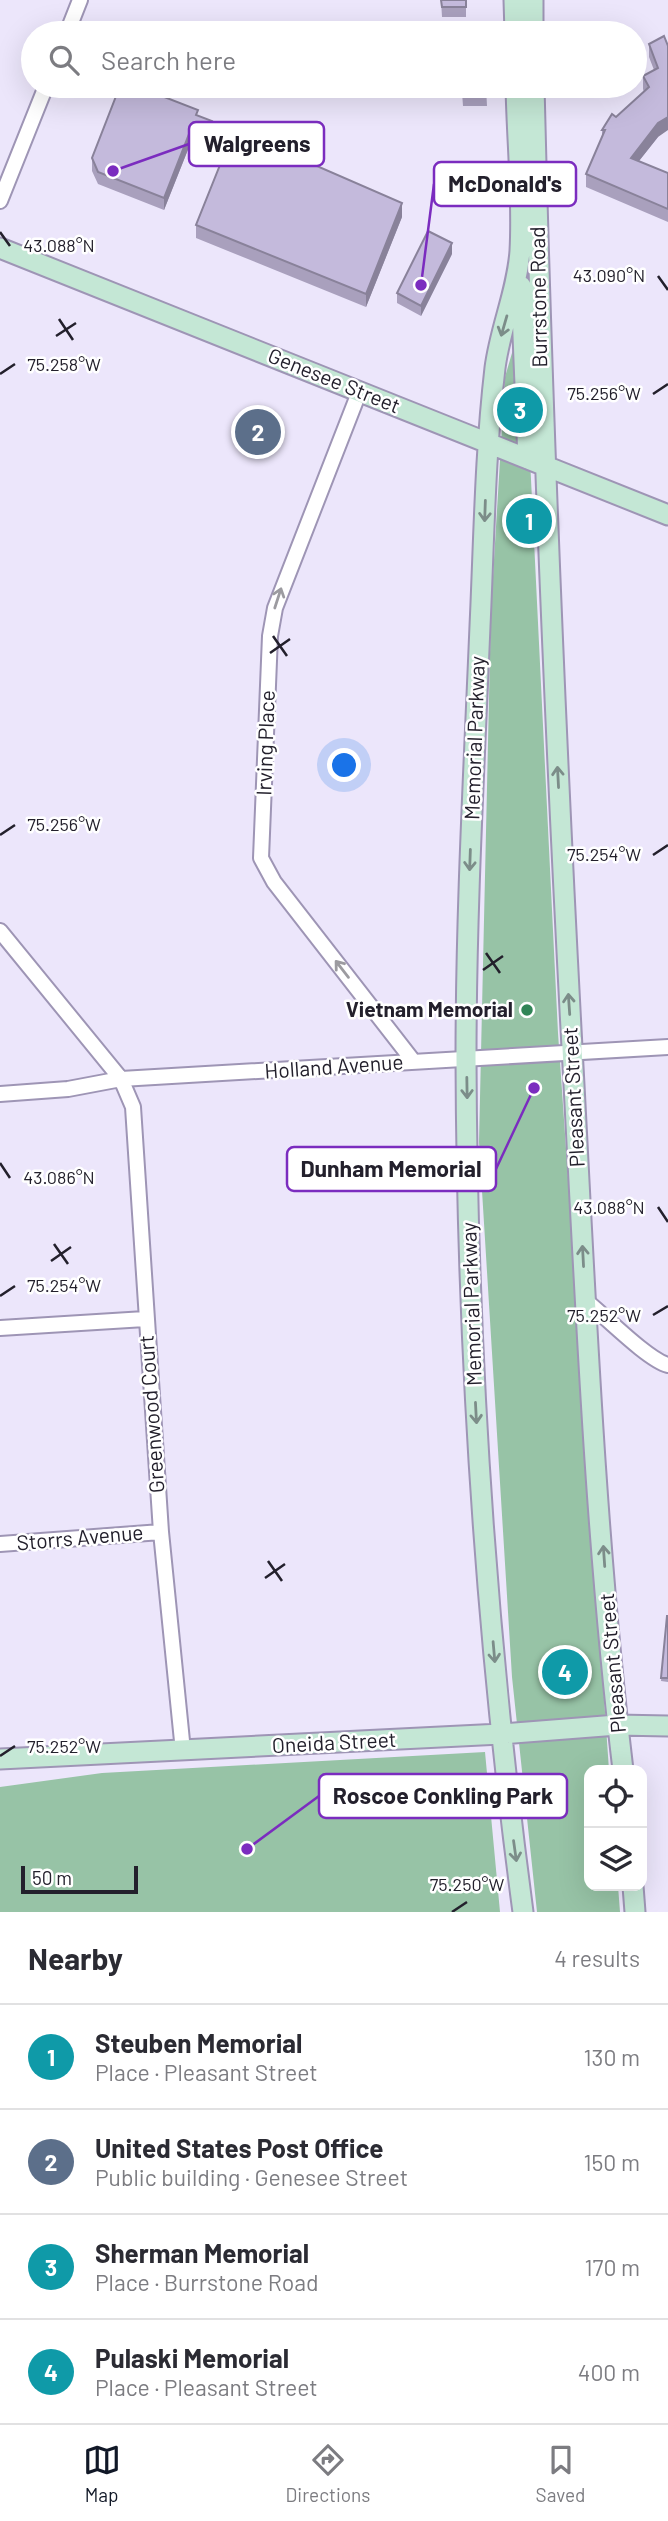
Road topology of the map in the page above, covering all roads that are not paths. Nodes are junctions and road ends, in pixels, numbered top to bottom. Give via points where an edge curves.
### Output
1 (80, 0) edge
2 (514, 0) edge
3 (533, 0) edge
4 (72, 21) edge
5 (515, 21) edge
6 (533, 21) edge
7 (41, 98) edge
8 (516, 98) edge
9 (534, 98) edge
10 (0, 201) edge
11 (0, 248) edge
12 (520, 250) junction
13 (360, 390) junction
14 (488, 443) junction
15 (536, 462) junction
16 (668, 515) edge
17 (0, 931) edge
18 (668, 1047) edge
19 (572, 1052) junction
20 (466, 1057) junction
21 (414, 1062) junction
22 (121, 1079) junction
23 (0, 1094) edge
24 (585, 1300) junction
25 (145, 1319) junction
26 (0, 1328) edge
27 (668, 1365) edge
28 (161, 1532) junction
29 (0, 1544) edge
30 (617, 1725) junction
31 (668, 1726) edge
32 (501, 1734) junction
33 (183, 1751) junction
34 (0, 1759) edge
35 (622, 1765) edge
36 (633, 1891) edge
37 (523, 1912) edge
38 (635, 1912) edge

1 - 4 street
2 - 5 street
3 - 6 street
7 - 10 street
8 - 12 street, Burrstone Road
9 - 15 street, Burrstone Road
11 - 13 street, Genesee Street
12 -> 14 street, Burrstone Road via 499,343
12 - 15 street
13 - 14 street, Genesee Street
21 -> 13 street, Irving Place via 274,882 261,858 275,608
14 - 15 street, Genesee Street
14 -> 20 street, Memorial Parkway via 468,897
15 - 16 street, Genesee Street
19 -> 15 street, Pleasant Street
17 - 22 street, Greenwood Court
18 - 19 street, Holland Avenue
19 - 20 street, Holland Avenue
24 -> 19 street, Pleasant Street
20 - 21 street, Holland Avenue
20 -> 32 street, Memorial Parkway via 480,1487
21 - 22 street, Holland Avenue
22 - 23 street, Holland Avenue
22 - 25 street, Greenwood Court via 133,1107
24 - 27 street via 653,1360
30 -> 24 street, Pleasant Street
25 - 26 street
25 - 28 street, Greenwood Court
28 - 29 street, Storrs Avenue
28 - 33 street, Greenwood Court
30 - 31 street, Oneida Street
30 - 32 street, Oneida Street
30 - 35 street, Pleasant Street
32 - 33 street, Oneida Street
32 -> 37 street, Memorial Parkway
33 - 34 street, Oneida Street
36 - 38 street

